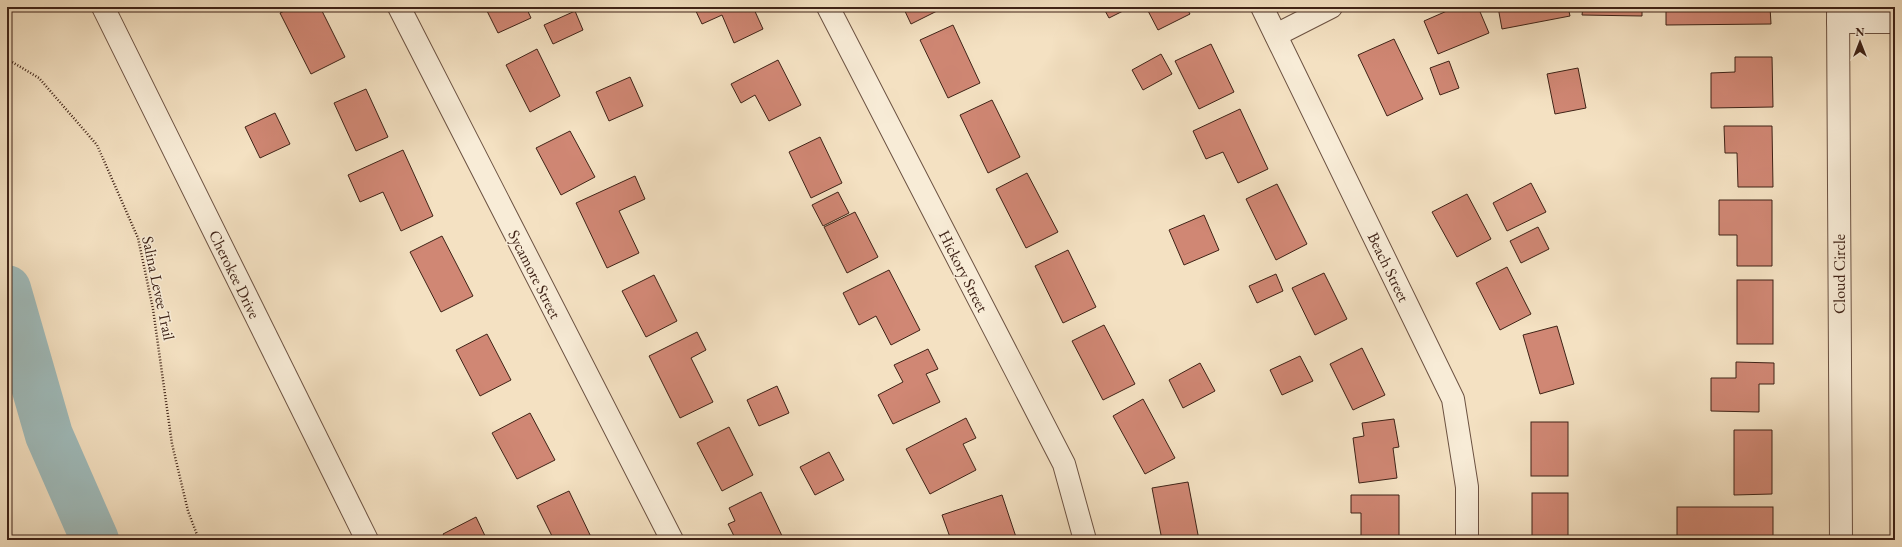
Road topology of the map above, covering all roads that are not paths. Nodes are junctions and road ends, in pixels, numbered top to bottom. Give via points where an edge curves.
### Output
1 (103, 7) edge
2 (399, 7) edge
3 (828, 7) edge
4 (1262, 7) edge
5 (1331, 7) edge
6 (1838, 14) edge
7 (1895, 22) edge
8 (1276, 35) junction
9 (367, 540) edge
10 (672, 540) edge
11 (1085, 540) edge
12 (1467, 540) edge
13 (1841, 540) edge

1 - 9 street, Cherokee Drive
2 - 10 street, Sycamore Street
3 - 11 street, Hickory Street via 1064,464
4 - 8 street, Beach Street
5 - 8 street
6 - 7 street
6 - 13 street, Cloud Circle
8 - 12 street, Beach Street via 1453,399 1467,487

